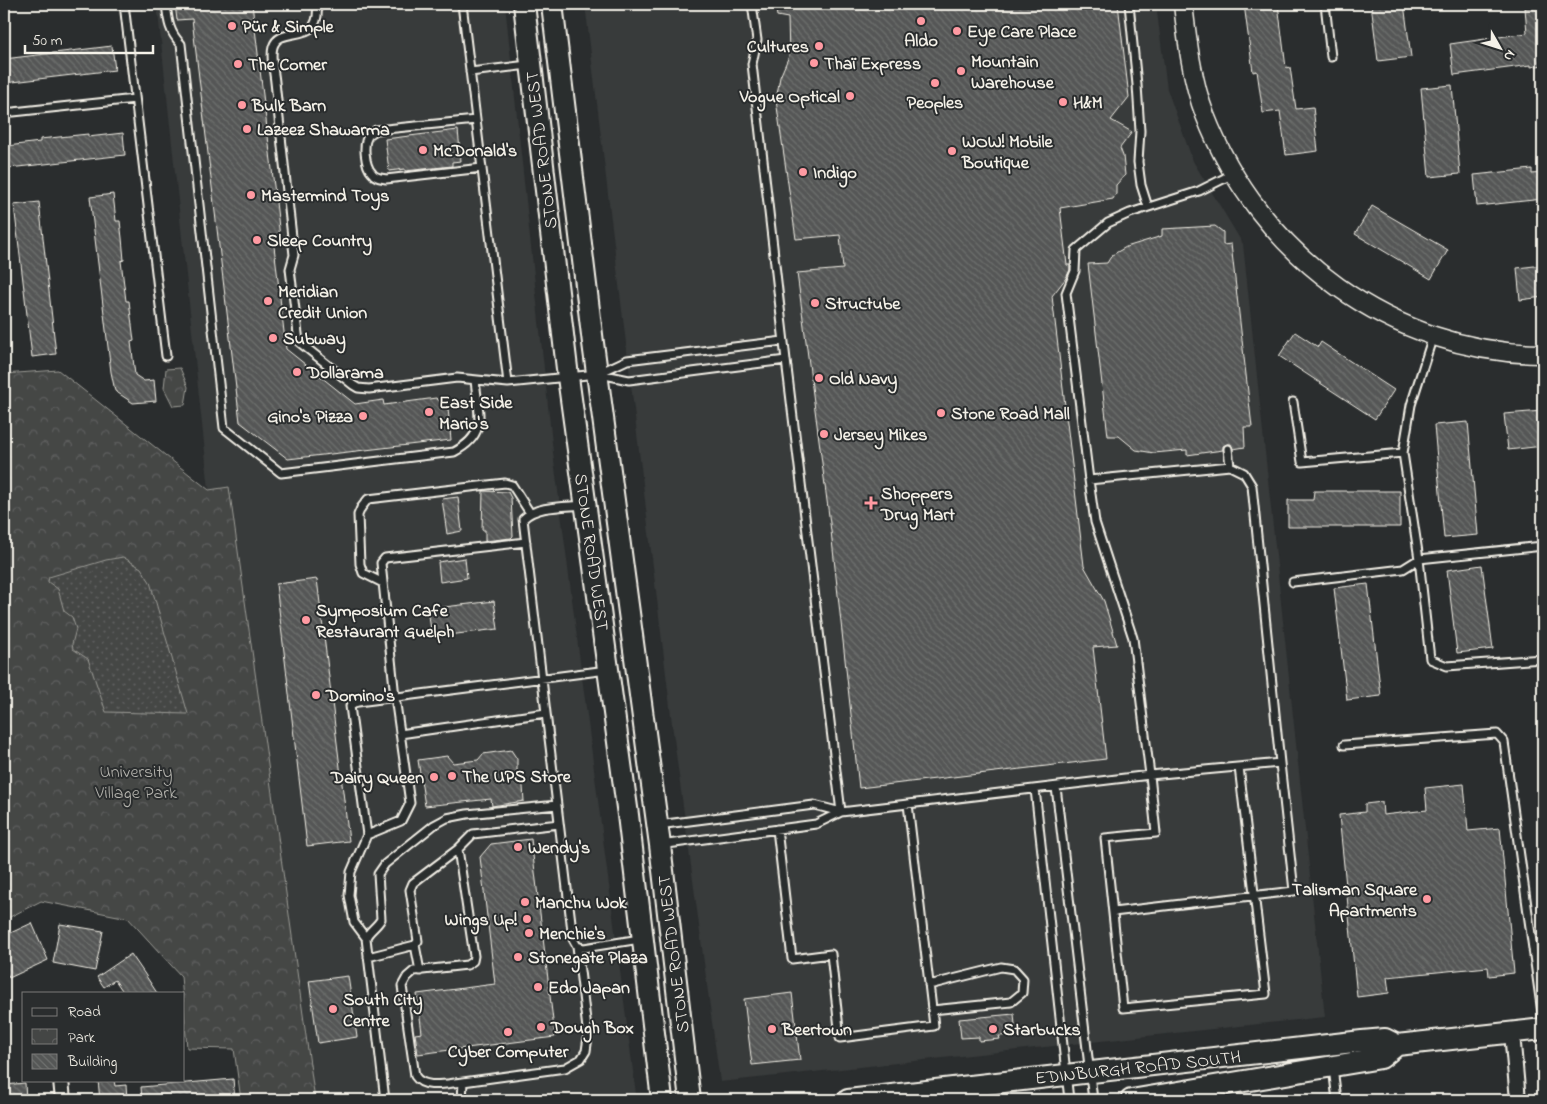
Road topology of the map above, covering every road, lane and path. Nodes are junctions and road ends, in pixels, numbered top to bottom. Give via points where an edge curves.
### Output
1 (124, 4) edge
2 (166, 4) edge
3 (317, 4) edge
4 (462, 4) edge
5 (524, 4) edge
6 (552, 4) edge
7 (752, 4) edge
8 (1129, 4) edge
9 (1183, 4) edge
10 (1325, 4) edge
11 (1331, 57) dead end
12 (531, 65) junction
13 (470, 72) junction
14 (562, 90) junction
15 (135, 99) junction
16 (4, 114) edge
17 (476, 120) junction
18 (482, 168) junction
19 (1233, 174) junction
20 (1148, 207) junction
21 (1432, 336) junction
22 (783, 341) junction
23 (1543, 354) edge
24 (166, 356) dead end
25 (786, 360) junction
26 (597, 374) junction
27 (568, 377) junction
28 (475, 380) junction
29 (508, 383) junction
30 (1293, 402) dead end
31 (1228, 450) dead end
32 (1403, 453) junction
33 (1230, 466) junction
34 (1090, 480) junction
35 (584, 504) junction
36 (530, 513) junction
37 (526, 542) junction
38 (1543, 546) edge
39 (1419, 558) junction
40 (1293, 582) dead end
41 (383, 583) junction
42 (1543, 659) edge
43 (608, 670) junction
44 (543, 678) junction
45 (395, 697) junction
46 (546, 713) junction
47 (400, 734) junction
48 (1344, 745) dead end
49 (1280, 764) junction
50 (1239, 767) junction
51 (1150, 775) junction
52 (1056, 787) junction
53 (1035, 789) junction
54 (908, 804) junction
55 (557, 805) junction
56 (841, 812) junction
57 (628, 815) junction
58 (559, 824) junction
59 (657, 825) junction
60 (777, 829) junction
61 (367, 835) junction
62 (660, 845) junction
63 (458, 849) junction
64 (1254, 896) junction
65 (1113, 912) junction
66 (366, 938) junction
67 (643, 939) junction
68 (416, 945) junction
69 (577, 946) junction
70 (368, 957) junction
71 (420, 970) junction
72 (929, 986) junction
73 (932, 1010) junction
74 (1543, 1020) edge
75 (1543, 1029) edge
76 (1512, 1032) junction
77 (1397, 1045) junction
78 (1333, 1066) junction
79 (1090, 1072) junction
80 (1067, 1074) junction
81 (61, 1082) edge
82 (462, 1082) junction
83 (63, 1100) edge
84 (385, 1100) edge
85 (462, 1100) edge
86 (662, 1100) edge
87 (690, 1100) edge
88 (848, 1100) edge
89 (1070, 1100) edge
90 (1093, 1100) edge
91 (1131, 1100) edge
92 (1337, 1100) edge
93 (1518, 1100) edge

1 - 15 lane
2 - 28 lane via 168,26 181,44 224,428 281,473 454,452 464,447 478,430
3 - 28 lane via 318,13 310,29 279,38 273,46 272,58 294,255 290,269 299,342 358,388 457,378
4 - 13 lane
5 - 12 main road, STONE ROAD WEST
6 - 14 main road, STONE ROAD WEST
7 - 22 lane via 756,40 752,64
8 - 20 lane via 1139,122 1138,162
9 - 19 street via 1191,61 1204,114
10 - 11 lane
12 - 13 lane
12 - 14 main road via 549,76
12 - 27 main road, STONE ROAD WEST
13 - 17 lane
14 - 26 main road, STONE ROAD WEST
15 - 16 lane
15 - 24 lane
17 - 18 lane
17 - 18 lane via 376,130 369,134 367,140 367,166 372,174 386,179
18 - 29 lane
19 - 20 lane via 1198,191
19 - 21 street via 1266,220 1321,273 1362,303 1409,328
20 - 34 lane via 1108,223 1076,250 1075,271 1066,293
21 - 23 street via 1512,352
21 - 32 lane via 1411,405
22 - 25 lane
22 - 26 lane via 627,360
25 - 26 lane via 629,380
25 - 56 lane
26 - 27 lane
26 - 59 main road, STONE ROAD WEST
27 - 29 lane
27 - 35 main road, STONE ROAD WEST
28 - 29 lane
30 - 32 lane via 1302,462
31 - 33 lane
32 - 39 lane
33 - 34 lane
33 - 49 lane via 1244,473 1252,486
34 - 51 lane via 1095,522 1133,638
35 - 36 lane
35 - 43 main road, STONE ROAD WEST
36 - 37 lane via 523,520
36 - 41 lane via 512,485 505,483 368,499 358,515 360,564 363,572
37 - 41 lane via 385,558 381,563
37 - 44 lane
38 - 39 lane
39 - 40 lane via 1404,569
39 - 42 lane via 1430,659 1447,666
41 - 45 lane
43 - 44 lane
43 - 57 main road, STONE ROAD WEST
44 - 45 lane
44 - 46 lane
45 - 47 lane
45 - 61 lane via 350,706
46 - 47 lane
46 - 55 lane
47 - 61 lane via 410,803 401,821
48 - 74 lane via 1497,734 1504,742
49 - 50 lane
49 - 64 lane via 1294,891
50 - 51 lane
50 - 64 lane
51 - 52 lane
51 - 65 lane via 1156,833 1105,838
52 - 53 lane
52 - 79 lane
53 - 54 lane
53 - 80 lane
54 - 56 lane
54 - 72 lane
55 - 58 lane
55 - 66 lane via 467,814 447,818 434,825 380,870 377,878 380,919
56 - 59 lane via 814,805
56 - 60 lane via 816,824
57 - 62 main road via 644,834
57 - 67 main road, STONE ROAD WEST
58 - 63 lane via 474,834
58 - 69 lane via 573,939
59 - 62 main road, STONE ROAD WEST
60 - 62 lane
60 - 73 lane via 792,959 831,954 840,1038 934,1026
61 - 66 lane via 351,872 349,895 354,922
62 - 87 main road, STONE ROAD WEST
63 - 68 lane via 411,887
63 - 71 lane via 474,956 467,965
64 - 65 lane
64 - 65 lane via 1266,994 1123,1008
66 - 70 lane
67 - 69 lane via 584,948
67 - 86 main road, STONE ROAD WEST
68 - 70 lane
68 - 71 lane
69 - 82 lane via 588,1037 581,1059 566,1068
70 - 84 lane
71 - 82 lane via 407,977 402,986 415,1076 425,1084
72 - 73 lane
72 - 73 lane via 1001,967 1014,969 1022,979 1022,993 1011,1002
75 - 76 main road, EDINBURGH ROAD SOUTH
76 - 77 main road, EDINBURGH ROAD SOUTH
76 - 93 street
77 - 78 main road, EDINBURGH ROAD SOUTH via 1381,1058
77 - 79 main road, EDINBURGH ROAD SOUTH via 1385,1039
78 - 91 main road, EDINBURGH ROAD SOUTH
78 - 92 lane
79 - 80 main road, EDINBURGH ROAD SOUTH
79 - 90 lane
80 - 88 main road, EDINBURGH ROAD SOUTH
80 - 89 lane
81 - 83 street
82 - 85 lane

